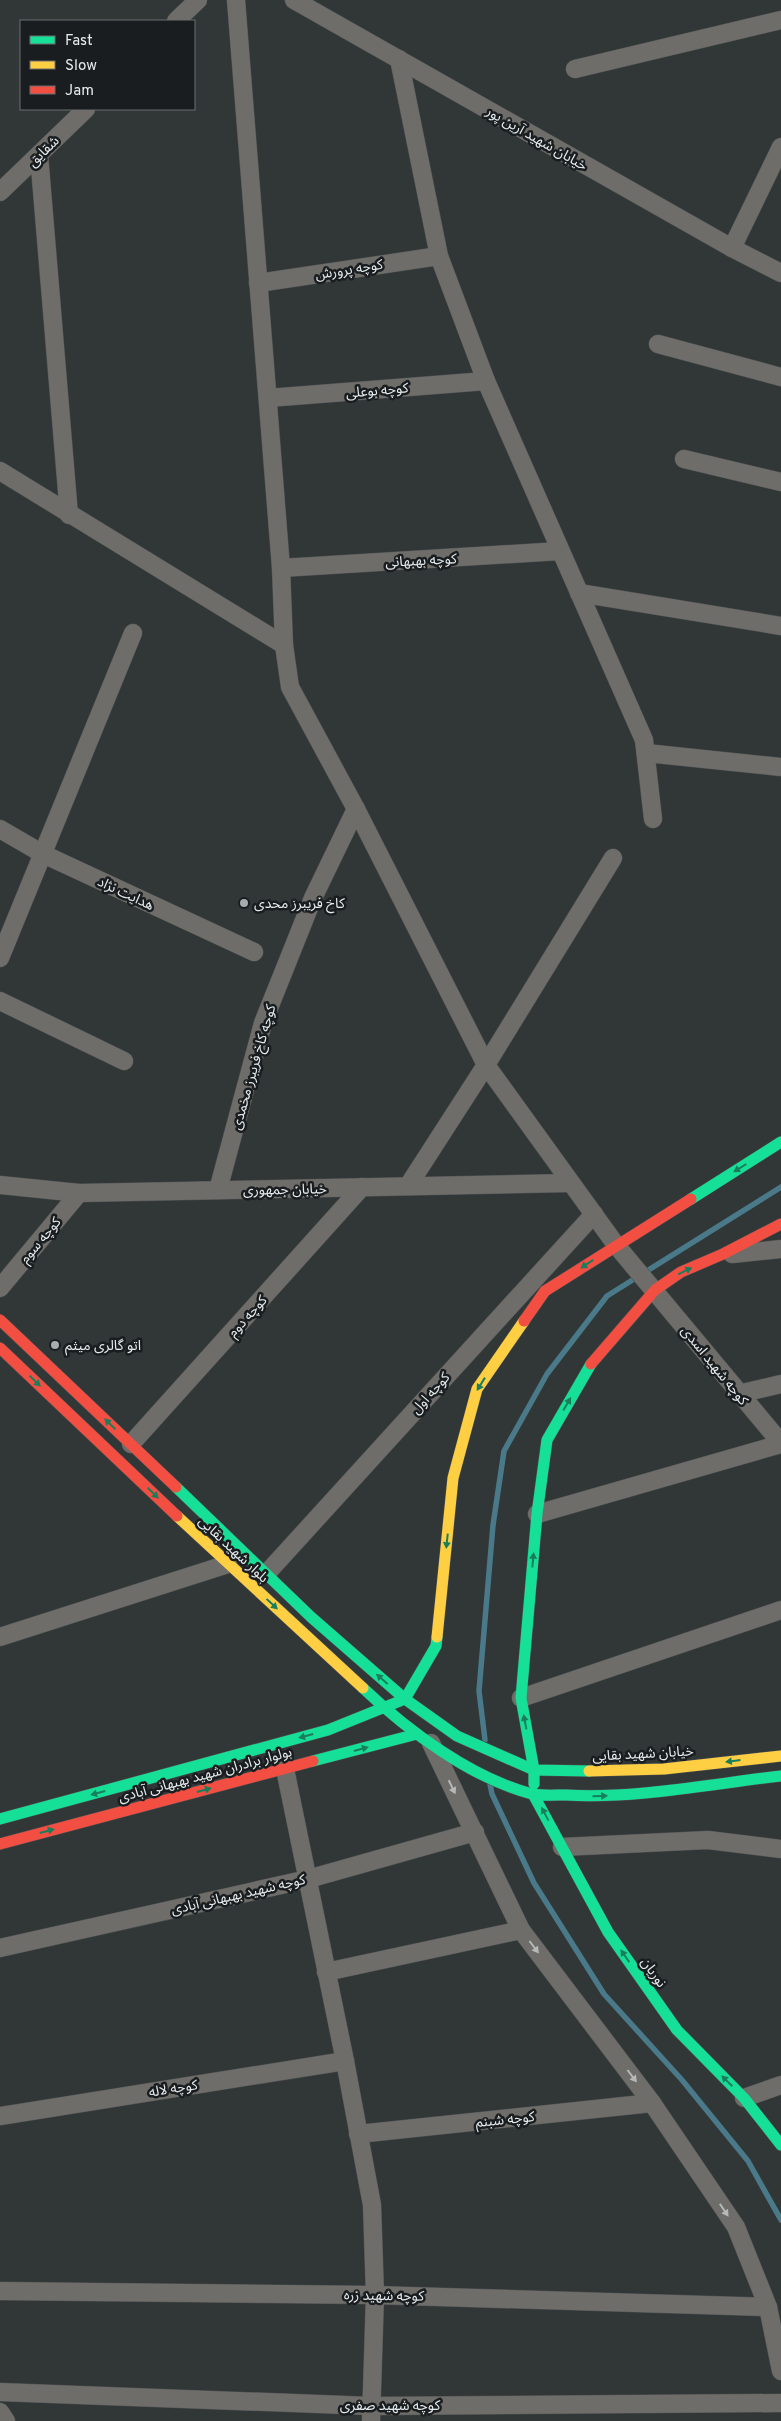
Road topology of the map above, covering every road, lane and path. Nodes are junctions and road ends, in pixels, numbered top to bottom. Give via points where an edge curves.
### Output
1 (198, 0) edge
2 (236, 0) edge
3 (294, 0) edge
4 (177, 20) edge
5 (781, 20) edge
6 (399, 59) junction
7 (575, 69) dead end
8 (85, 110) edge
9 (781, 147) edge
10 (39, 155) junction
11 (0, 192) edge
12 (732, 248) junction
13 (439, 256) junction
14 (781, 273) edge
15 (258, 283) junction
16 (658, 344) dead end
17 (781, 378) edge
18 (486, 381) junction
19 (268, 398) junction
20 (684, 459) dead end
21 (0, 471) edge
22 (781, 482) edge
23 (69, 515) junction
24 (560, 551) junction
25 (281, 568) junction
26 (579, 593) junction
27 (781, 626) edge
28 (133, 633) dead end
29 (284, 645) junction
30 (646, 753) junction
31 (781, 767) edge
32 (356, 809) junction
33 (654, 818) dead end
34 (0, 829) edge
35 (43, 854) junction
36 (613, 858) dead end
37 (254, 952) dead end
38 (0, 958) edge
39 (0, 1001) edge
40 (124, 1061) dead end
41 (486, 1065) junction
42 (781, 1142) edge
43 (570, 1183) junction
44 (0, 1185) edge
45 (408, 1186) junction
46 (362, 1187) junction
47 (218, 1190) junction
48 (79, 1193) junction
49 (594, 1214) junction
50 (781, 1224) edge
51 (616, 1245) junction
52 (781, 1249) edge
53 (723, 1254) junction
54 (653, 1287) junction
55 (0, 1288) edge
56 (0, 1320) edge
57 (0, 1348) edge
58 (781, 1384) edge
59 (738, 1394) junction
60 (131, 1444) junction
61 (781, 1444) edge
62 (538, 1514) junction
63 (228, 1564) junction
64 (267, 1573) junction
65 (781, 1610) edge
66 (0, 1637) edge
67 (521, 1698) junction
68 (405, 1699) junction
69 (384, 1707) junction
70 (424, 1738) junction
71 (781, 1756) edge
72 (508, 1759) joint
73 (285, 1769) junction
74 (534, 1770) junction
75 (781, 1776) edge
76 (533, 1794) junction
77 (0, 1819) edge
78 (475, 1832) junction
79 (0, 1844) edge
80 (562, 1847) junction
81 (781, 1849) edge
82 (308, 1879) junction
83 (521, 1930) junction
84 (0, 1948) edge
85 (326, 1972) junction
86 (345, 2061) junction
87 (781, 2085) edge
88 (744, 2098) junction
89 (652, 2103) junction
90 (0, 2116) edge
91 (358, 2134) junction
92 (781, 2145) edge
93 (0, 2291) edge
94 (376, 2295) junction
95 (768, 2307) junction
96 (781, 2371) edge
97 (0, 2392) edge
98 (781, 2403) edge
99 (0, 2412) edge
100 (371, 2414) edge
101 (6, 2421) edge

1 - 4 street
2 - 15 street, کوچه شهید اسدی
3 - 6 street, خیابان شهید آرین پور
5 - 7 street
6 - 12 street, خیابان شهید آرین پور
6 - 13 street
8 - 10 street, شقایق
9 - 12 street
10 - 11 street, شقایق
10 - 23 street
12 - 14 street, خیابان شهید آرین پور
13 - 15 street, کوچه پرورش
13 - 18 street
15 - 19 street, کوچه شهید اسدی
16 - 17 street
18 - 19 street, کوچه بوعلی
18 - 24 street
19 - 25 street, کوچه شهید اسدی
20 - 22 street
21 - 23 street
23 - 29 street
24 - 25 street, کوچه بهبهانی
24 - 26 street
25 - 29 street, کوچه شهید اسدی
26 - 27 street
26 - 30 street via 644,740
28 - 35 street
29 - 32 street, کوچه شهید اسدی via 290,687
30 - 31 street
30 - 33 street
32 - 41 street, کوچه شهید اسدی
32 - 47 street, کوچه کاخ فریبرز مخمدی via 313,898 263,1023
34 - 35 street, هدایت نژاد
35 - 37 street, هدایت نژاد
35 - 38 street
36 - 41 street
39 - 40 street
41 - 43 street, کوچه شهید اسدی
41 - 45 street
42 -> 51 main road
43 - 45 street, خیابان جمهوری
43 - 49 street, کوچه شهید اسدی
44 - 48 street, خیابان جمهوری
45 - 46 street, خیابان جمهوری
46 - 47 street, خیابان جمهوری
46 - 60 street, کوچه دوم
47 - 48 street, خیابان جمهوری
48 - 55 street, کوچه سوم
49 - 51 street, کوچه شهید اسدی
49 - 64 street, کوچه اول
50 - 53 main road
51 - 54 street, کوچه شهید اسدی
51 -> 68 main road via 545,1292 478,1389 453,1478 436,1646
52 - 53 street
54 -> 53 main road
54 - 59 street, کوچه شهید اسدی
62 -> 54 main road via 546,1440 588,1368
60 -> 56 main road, بلوار شهید بقایی
57 -> 63 main road, بلوار شهید بقایی
58 - 59 street
59 - 61 street, کوچه شهید اسدی
60 - 64 main road, بلوار شهید بقایی
61 - 62 street
67 -> 62 main road
63 - 66 street
63 -> 69 main road, بلوار شهید بقایی
68 -> 64 main road, بلوار شهید بقایی via 310,1617
65 - 67 street
74 -> 67 main road
68 - 69 main road, بولوار برادران شهید بهبهانی آبادی
68 - 72 main road, بلوار شهید بقایی via 457,1736
69 - 70 main road, بلوار شهید بقایی
69 -> 77 main road, بولوار برادران شهید بهبهانی آبادی via 328,1730
73 -> 70 main road, بولوار برادران شهید بهبهانی آبادی
70 - 76 main road, بلوار شهید بقایی via 457,1760
70 -> 78 street
71 -> 74 main road, خیابان شهید بقایی via 664,1769
72 - 74 main road, خیابان شهید بقایی
79 -> 73 main road, بولوار برادران شهید بهبهانی آبادی
73 - 82 street
74 - 76 main road
76 -> 75 main road via 600,1797
80 -> 76 main road, نوریان
78 - 82 street, کوچه شهید بهبهانی آبادی
78 - 83 street
80 - 81 street via 708,1840
88 -> 80 main road, نوریان via 677,2030 608,1932
82 - 84 street, کوچه شهید بهبهانی آبادی
82 - 85 street
83 - 85 street
83 -> 89 street
85 - 86 street
86 - 90 street, کوچه لاله
86 - 91 street
87 - 88 street
88 - 92 main road, نوریان
89 - 91 street, کوچه شبنم
89 -> 95 street via 736,2227
91 - 94 street via 372,2205
93 - 94 street, کوچه شهید زره
94 - 95 street, کوچه شهید زره
94 - 100 street
95 - 96 street
97 - 100 street, کوچه شهید صفری
98 - 100 street, کوچه شهید صفری
99 - 101 street

